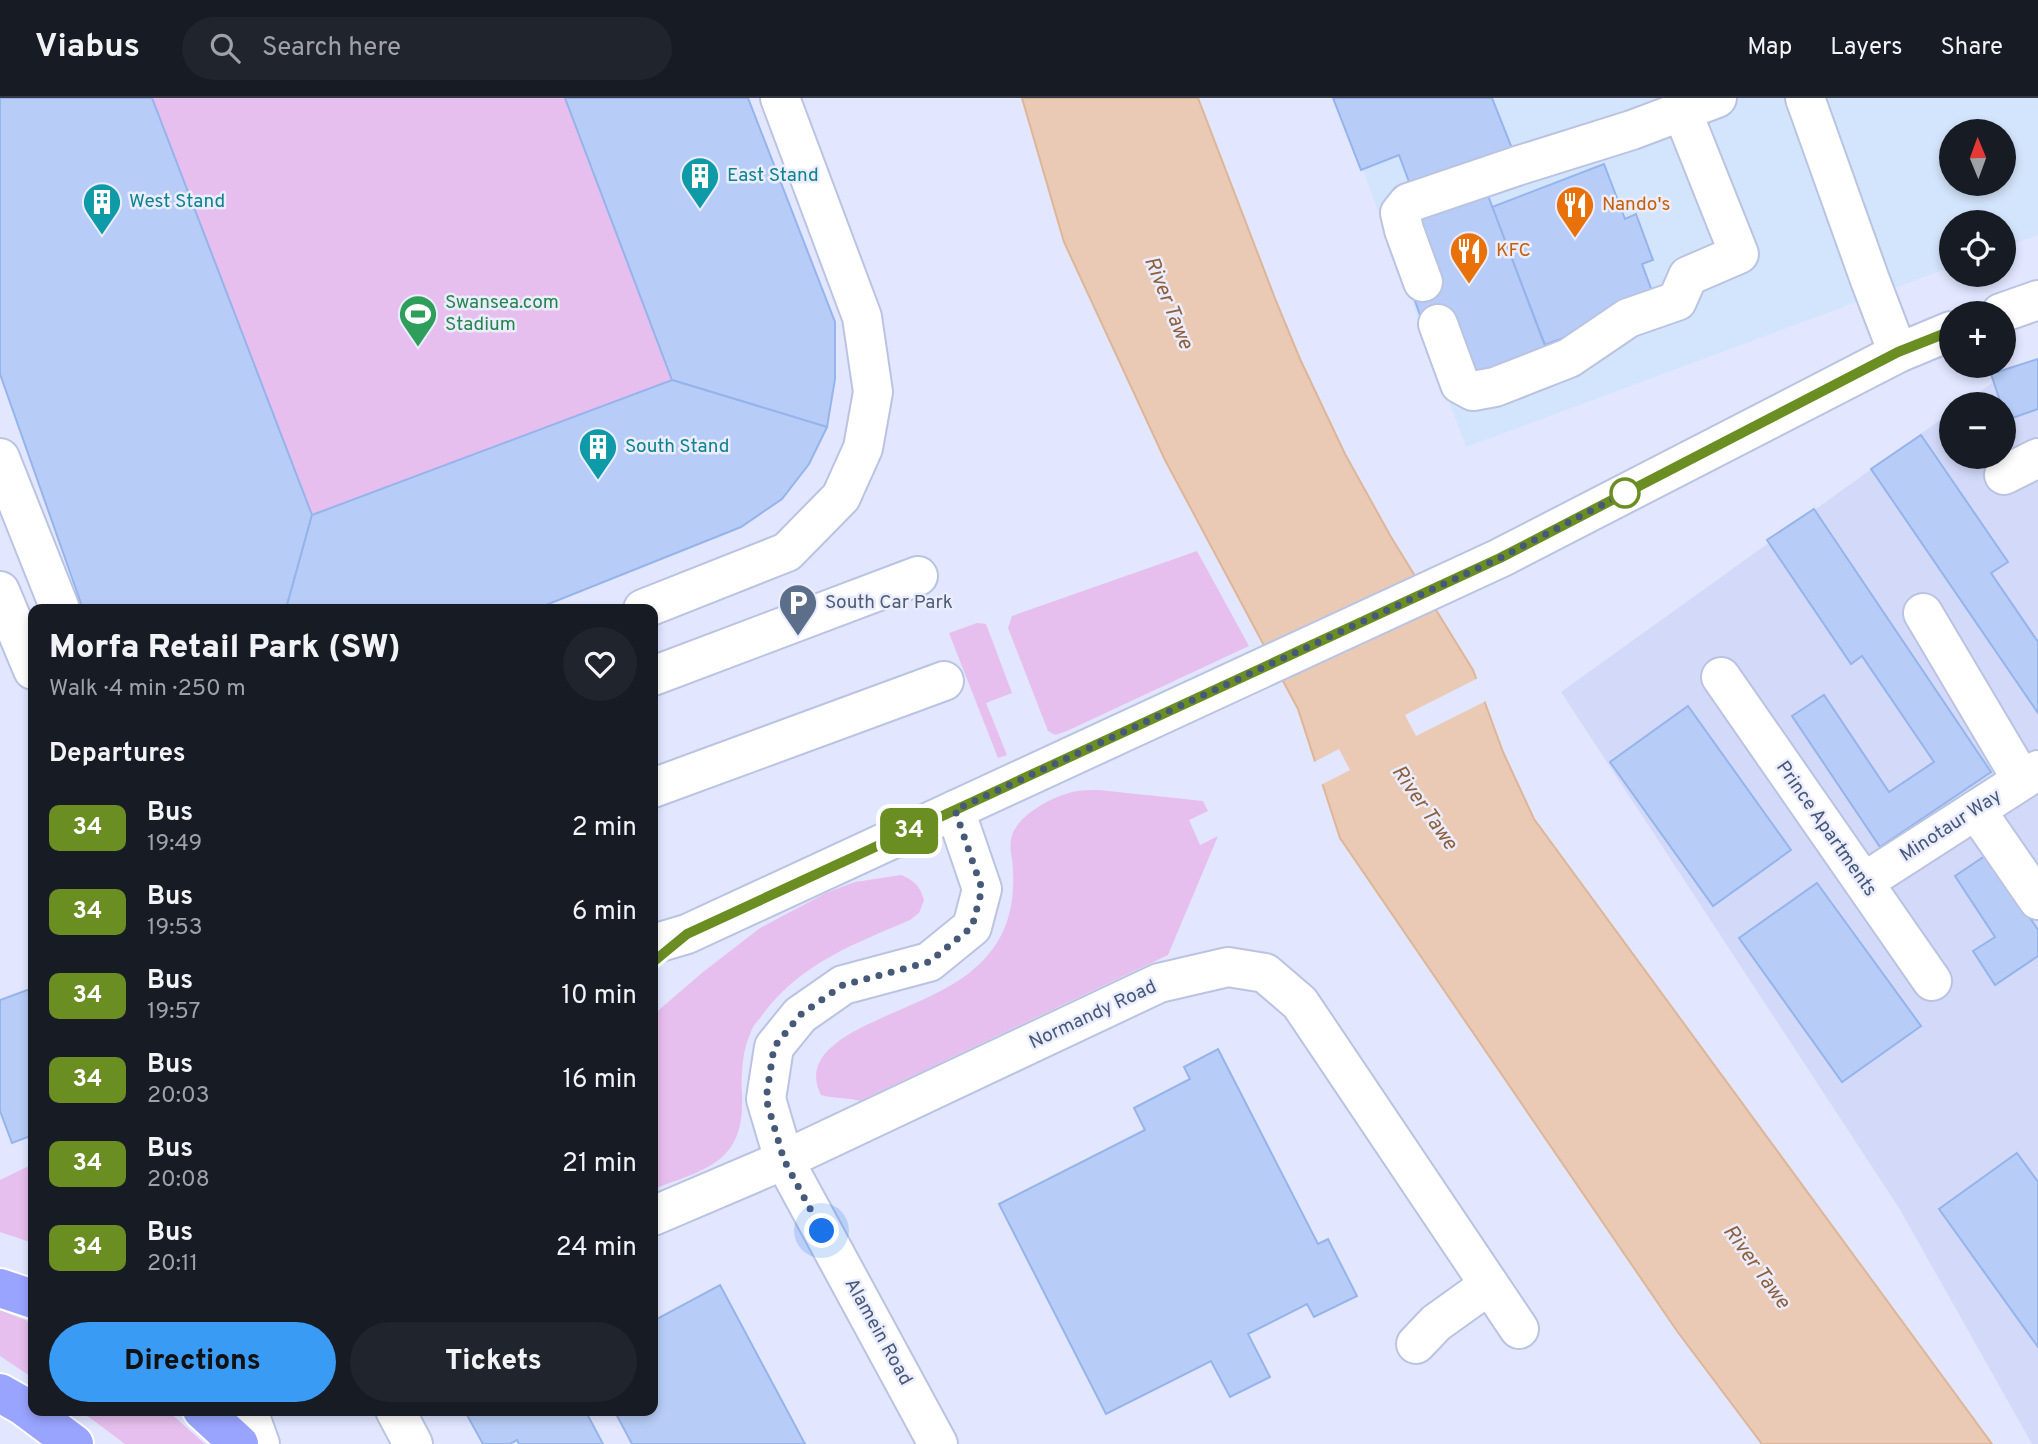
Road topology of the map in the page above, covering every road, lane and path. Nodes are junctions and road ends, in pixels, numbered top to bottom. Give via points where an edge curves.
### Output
1 (780, 98) edge
2 (1717, 98) edge
3 (1805, 98) edge
4 (1682, 111) junction
5 (1423, 282) dead end
6 (2038, 300) edge
7 (2016, 308) edge
8 (1438, 324) dead end
9 (1939, 336) edge
10 (1898, 352) junction
11 (2038, 457) edge
12 (0, 458) edge
13 (2004, 475) dead end
14 (918, 576) dead end
15 (0, 591) edge
16 (58, 604) edge
17 (656, 604) edge
18 (1923, 613) dead end
19 (28, 658) edge
20 (658, 674) edge
21 (1721, 677) dead end
22 (944, 681) dead end
23 (2030, 775) edge
24 (658, 786) edge
25 (955, 810) junction
26 (1976, 810) junction
27 (1864, 882) junction
28 (2038, 900) edge
29 (670, 939) edge
30 (658, 955) edge
31 (1932, 981) dead end
32 (784, 1160) junction
33 (658, 1214) edge
34 (1489, 1285) junction
35 (1519, 1329) dead end
36 (1426, 1334) dead end
37 (0, 1393) edge
38 (28, 1410) edge
39 (36, 1416) edge
40 (209, 1416) edge
41 (251, 1416) edge
42 (398, 1416) edge
43 (74, 1444) edge
44 (239, 1444) edge
45 (260, 1444) edge
46 (413, 1444) edge
47 (938, 1444) edge

1 - 17 street via 862,317 873,392 863,449 841,497 787,552
2 - 4 street
3 - 10 street
4 - 5 street via 1408,203 1400,213
4 - 8 street via 1739,254 1688,276 1677,301 1628,318 1569,358 1495,387 1473,391 1460,384
6 - 7 street
9 - 10 street
10 - 25 street via 1500,558
11 - 13 street
12 - 16 street
14 - 20 street
15 - 19 street
18 - 23 street
21 - 27 street, Prince Apartments
22 - 24 street
23 - 26 street, Minotaur Way
25 - 29 street
25 - 32 street, Alamein Road via 982,889 972,927 929,962 843,985 800,1015 774,1047 766,1099
26 - 27 street, Minotaur Way
26 - 28 street
27 - 31 street, Prince Apartments
29 - 30 street
32 - 33 street, Normandy Road
32 - 34 street, Normandy Road via 1159,983 1228,967 1265,973 1300,1003
32 - 47 street, Alamein Road
34 - 35 street, Normandy Road
34 - 36 street
37 - 38 main road
39 - 43 main road
40 - 44 main road
41 - 45 street
42 - 46 street

